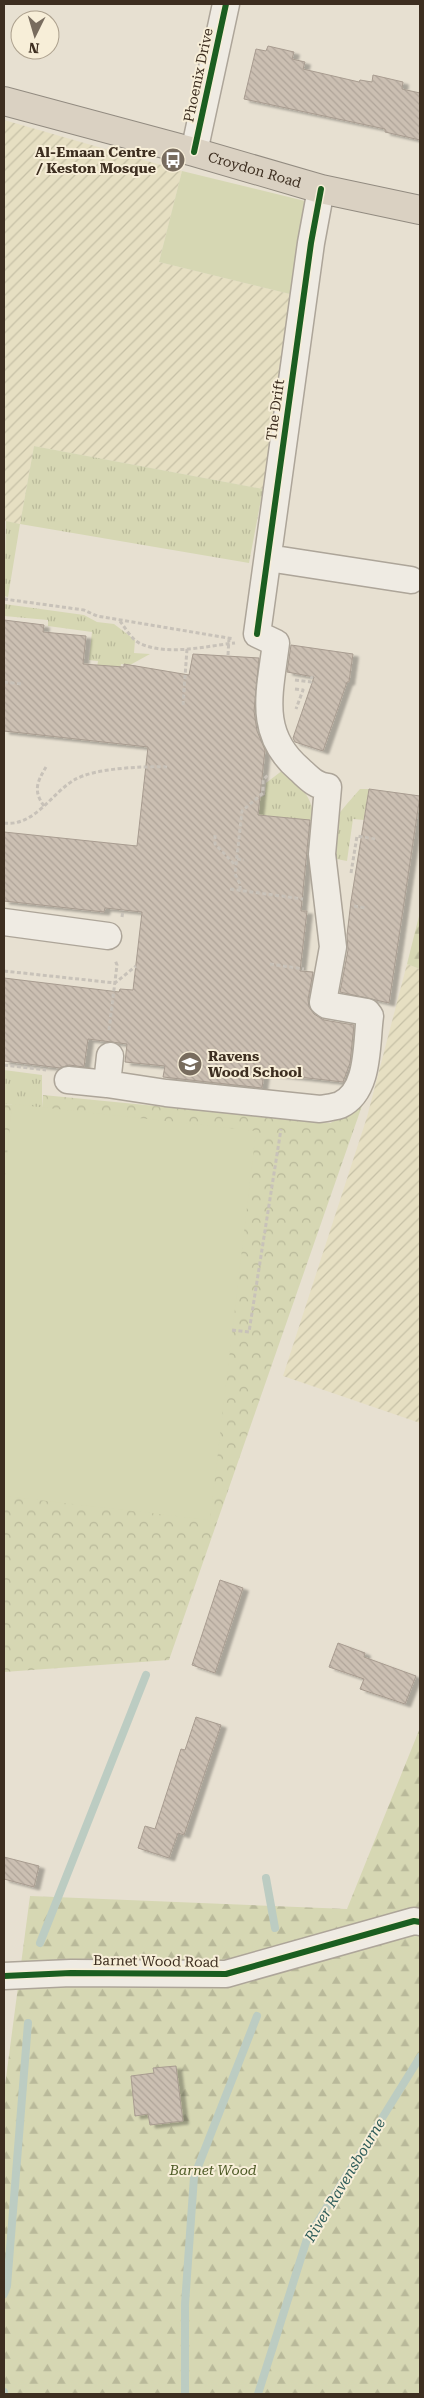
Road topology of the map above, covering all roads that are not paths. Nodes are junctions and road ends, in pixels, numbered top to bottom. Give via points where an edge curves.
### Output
1 (226, 4) edge
2 (4, 101) edge
3 (194, 152) junction
4 (321, 189) junction
5 (420, 210) edge
6 (268, 558) junction
7 (411, 580) dead end
8 (4, 922) edge
9 (108, 936) road end
10 (110, 1056) road end
11 (68, 1080) road end
12 (107, 1084) junction
13 (420, 1922) edge
14 (4, 1976) edge

1 - 3 street, Phoenix Drive
2 - 3 highway, Croydon Road
3 - 4 highway, Croydon Road
4 - 5 highway, Croydon Road
4 - 6 street, The Drift
6 - 7 street
6 - 12 street, The Drift via 244,639 276,642 268,718 286,758 318,786 328,788 322,854 333,947 324,1002 367,1012 370,1016 361,1083 350,1098 339,1105 320,1109
8 - 9 street
10 - 12 street
11 - 12 street
13 - 14 street, Barnet Wood Road via 414,1921 226,1974

